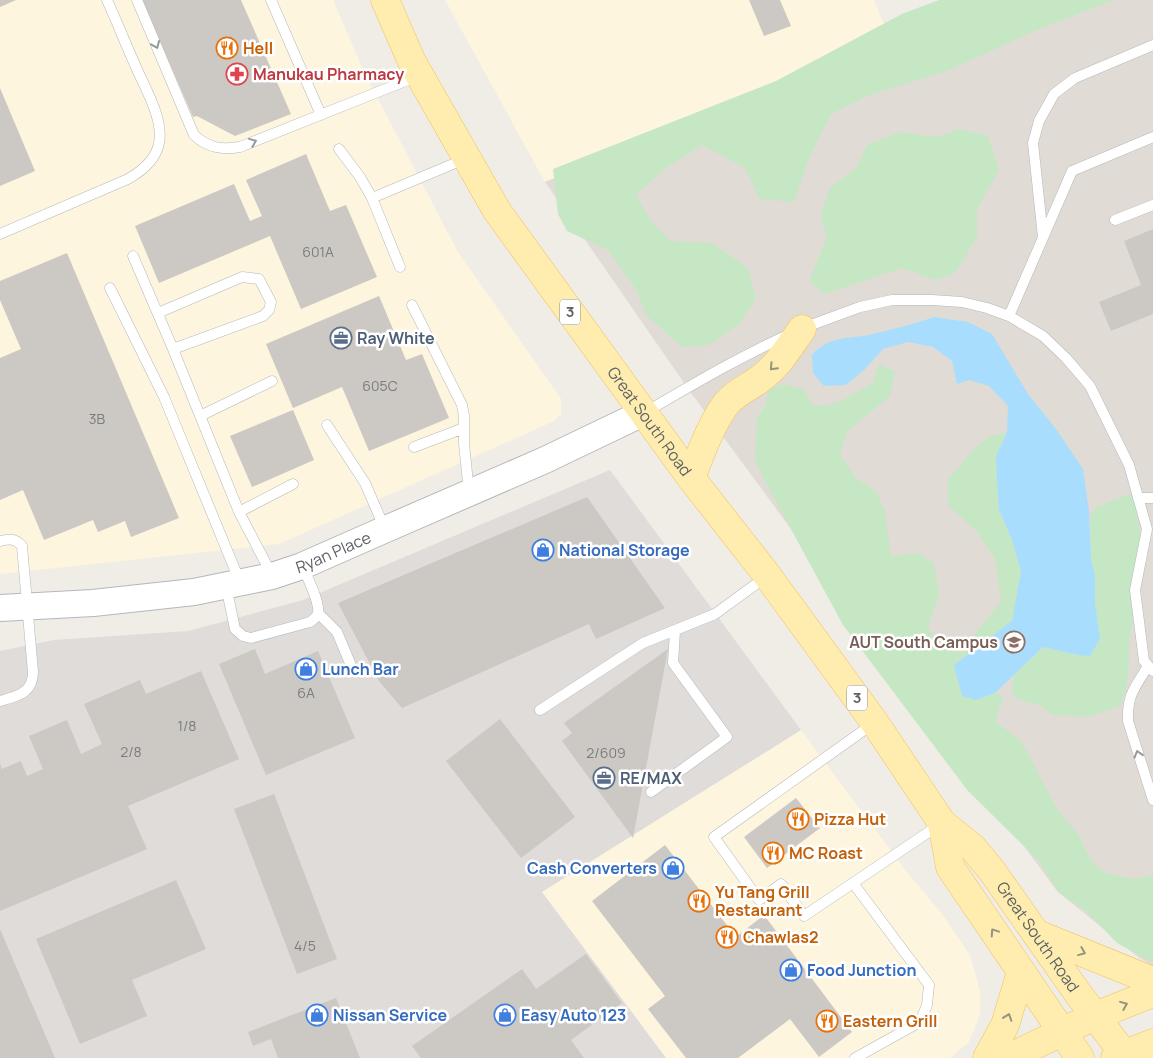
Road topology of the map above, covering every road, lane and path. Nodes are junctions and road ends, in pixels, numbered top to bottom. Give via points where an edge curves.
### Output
1 (107, 0) edge
2 (136, 0) edge
3 (271, 0) edge
4 (385, 0) edge
5 (1153, 45) edge
6 (419, 76) junction
7 (321, 115) junction
8 (1153, 137) edge
9 (339, 149) dead end
10 (467, 158) junction
11 (372, 198) junction
12 (1153, 205) edge
13 (1115, 220) dead end
14 (0, 234) edge
15 (1043, 237) junction
16 (133, 256) dead end
17 (400, 267) dead end
18 (110, 288) dead end
19 (412, 305) dead end
20 (158, 312) junction
21 (1009, 316) junction
22 (802, 329) junction
23 (173, 350) junction
24 (272, 381) dead end
25 (643, 413) junction
26 (200, 416) junction
27 (327, 425) dead end
28 (464, 428) junction
29 (414, 447) dead end
30 (691, 478) junction
31 (293, 484) dead end
32 (470, 492) junction
33 (1138, 498) junction
34 (1153, 498) edge
35 (239, 512) junction
36 (386, 530) junction
37 (0, 541) edge
38 (302, 566) junction
39 (272, 576) junction
40 (766, 576) junction
41 (233, 584) junction
42 (28, 606) junction
43 (0, 608) edge
44 (318, 613) junction
45 (675, 630) junction
46 (350, 663) dead end
47 (1151, 668) edge
48 (0, 700) edge
49 (540, 710) dead end
50 (875, 723) junction
51 (651, 792) dead end
52 (1153, 800) edge
53 (942, 824) junction
54 (853, 883) junction
55 (1037, 934) junction
56 (1021, 972) junction
57 (1153, 981) edge
58 (1153, 993) edge
59 (1095, 1016) junction
60 (1062, 1032) junction
61 (1153, 1043) edge
62 (1122, 1057) edge
63 (855, 1058) edge
64 (987, 1058) edge
65 (1008, 1058) edge
66 (1080, 1058) edge

1 - 14 lane via 153,106 160,135 157,151 146,166 128,179
2 -> 7 lane via 194,135 202,142 225,150 240,147
3 - 7 lane
4 - 6 main road, Great South Road / 3
5 - 15 lane via 1075,78 1054,94 1039,121 1033,143
6 - 7 lane
6 - 10 main road, Great South Road / 3
8 - 15 lane via 1072,171
9 - 11 lane
10 - 11 lane
10 - 25 main road, Great South Road / 3 via 497,212
11 - 17 lane
12 - 13 lane
15 - 21 lane
16 - 20 lane
18 - 41 lane via 164,397
19 - 28 lane via 462,405
20 - 23 lane
20 - 23 lane via 242,277 259,279 271,302 263,316
21 - 22 lane via 962,302 892,300 860,307
21 - 33 lane via 1043,336 1090,386 1128,465
22 - 25 lane
22 -> 30 main road via 765,375 727,403 709,433
23 - 26 lane
24 - 26 lane
25 - 30 main road, Great South Road / 3
25 - 32 street, Ryan Place
26 - 35 lane
27 - 36 lane via 364,483
28 - 29 lane
28 - 32 lane
30 - 40 main road, Great South Road / 3
31 - 35 lane
32 - 36 street, Ryan Place
33 - 34 lane
33 - 47 lane via 1148,529 1135,590 1144,661
35 - 39 lane
36 - 38 street, Ryan Place
37 - 42 lane via 10,538 22,546
38 - 39 street, Ryan Place
38 - 44 lane
39 - 41 street, Ryan Place
40 - 45 lane via 714,614
40 - 50 main road, Great South Road / 3
41 - 42 street, Ryan Place via 194,592 93,603
41 - 44 lane via 235,628 243,636 251,638 310,622
42 - 43 street, Ryan Place
42 - 48 lane via 33,682 27,690
44 - 46 lane via 337,632
45 - 49 lane via 643,644
45 - 51 lane via 673,663 727,737
52 -> 47 lane via 1128,721 1129,698
50 - 53 main road, Great South Road / 3
50 - 54 lane via 714,837 759,900 781,884 804,916
53 - 54 lane
53 - 55 main road, Great South Road / 3 via 973,848
56 -> 53 main road, Great South Road / 3 via 950,867
54 - 63 lane via 929,986 927,1005 920,1022
55 -> 57 main road
55 - 59 main road, Great South Road / 3
56 - 60 main road, Great South Road / 3
64 -> 56 main road via 1005,1025
59 -> 58 main road
59 - 60 main road
59 - 62 main road, Great South Road / 3
60 - 65 main road
60 - 66 main road, Great South Road / 3
61 - 62 main road

